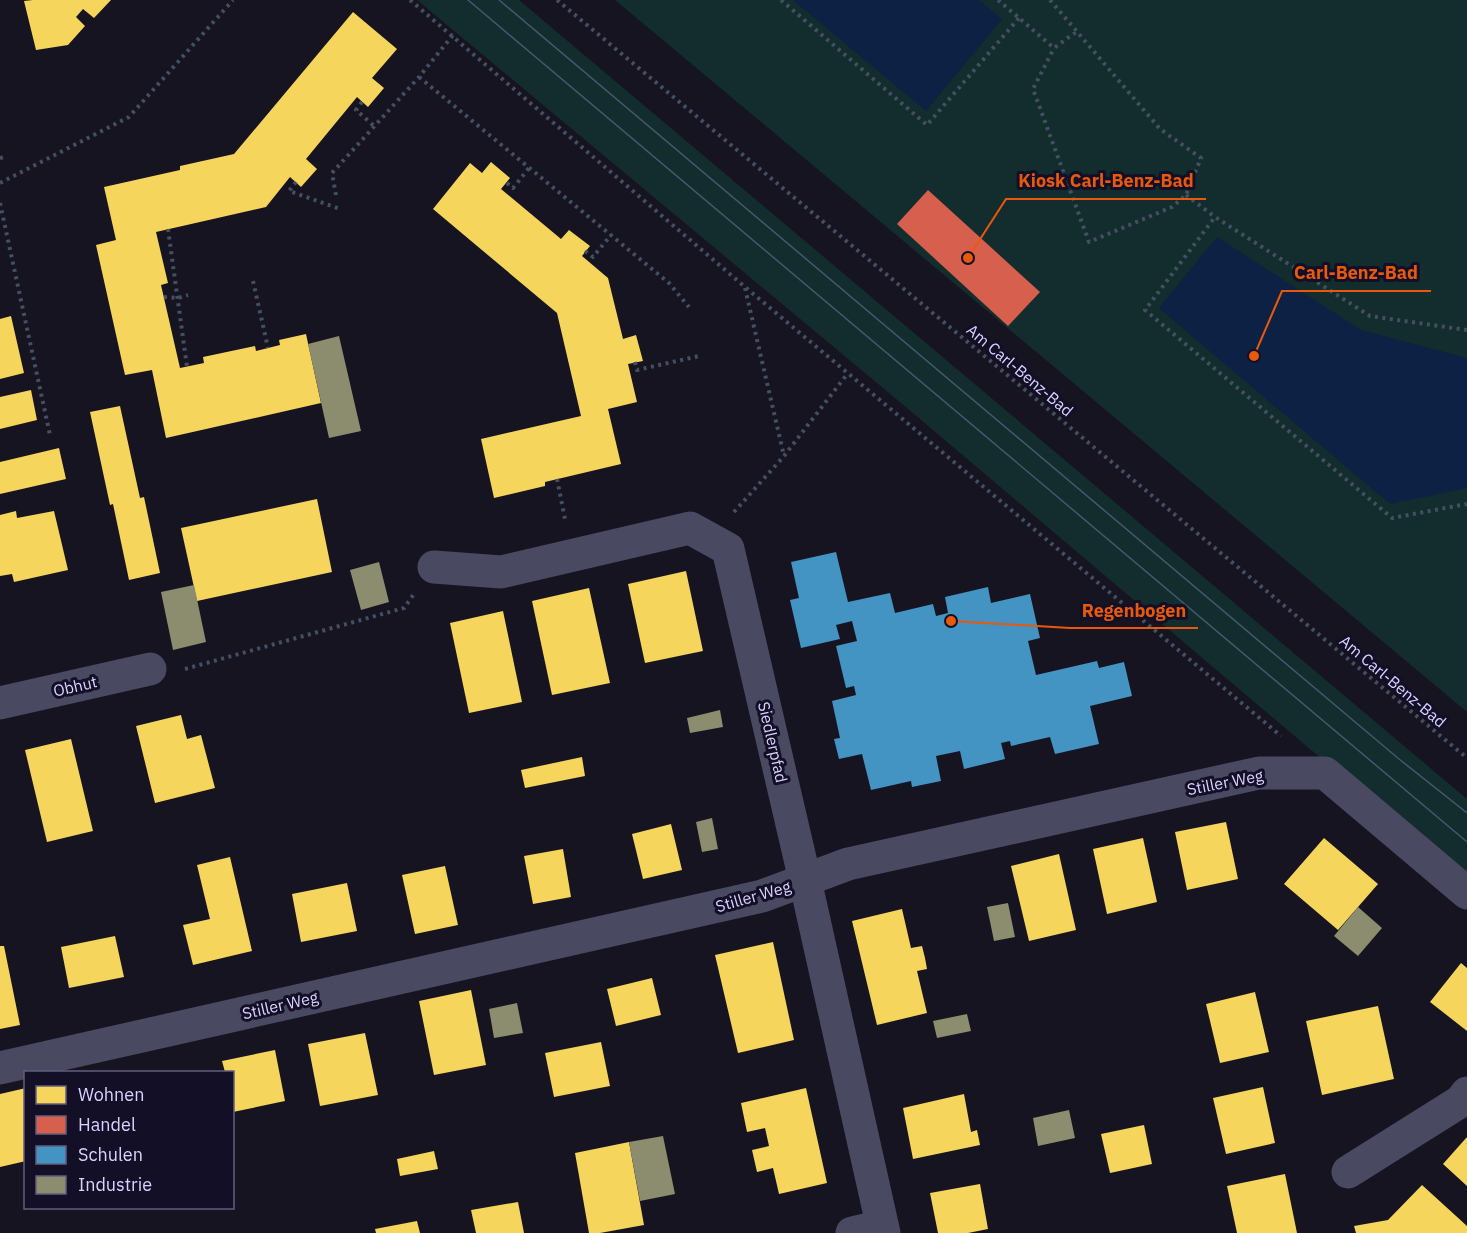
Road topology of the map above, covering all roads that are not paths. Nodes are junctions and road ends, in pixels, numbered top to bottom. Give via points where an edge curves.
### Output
1 (434, 567) road end
2 (150, 669) road end
3 (0, 703) edge
4 (805, 880) junction
5 (1467, 893) edge
6 (0, 1068) edge
7 (1467, 1093) edge
8 (1348, 1172) dead end
9 (873, 1231) edge

1 - 4 street, Siedlerpfad via 501,572 690,528 728,549
2 - 3 street, Obhut
4 - 5 street, Stiller Weg via 848,864 1259,773 1325,773
4 - 6 street, Stiller Weg via 762,896
4 - 9 street, Siedlerpfad
7 - 8 street via 1461,1101

